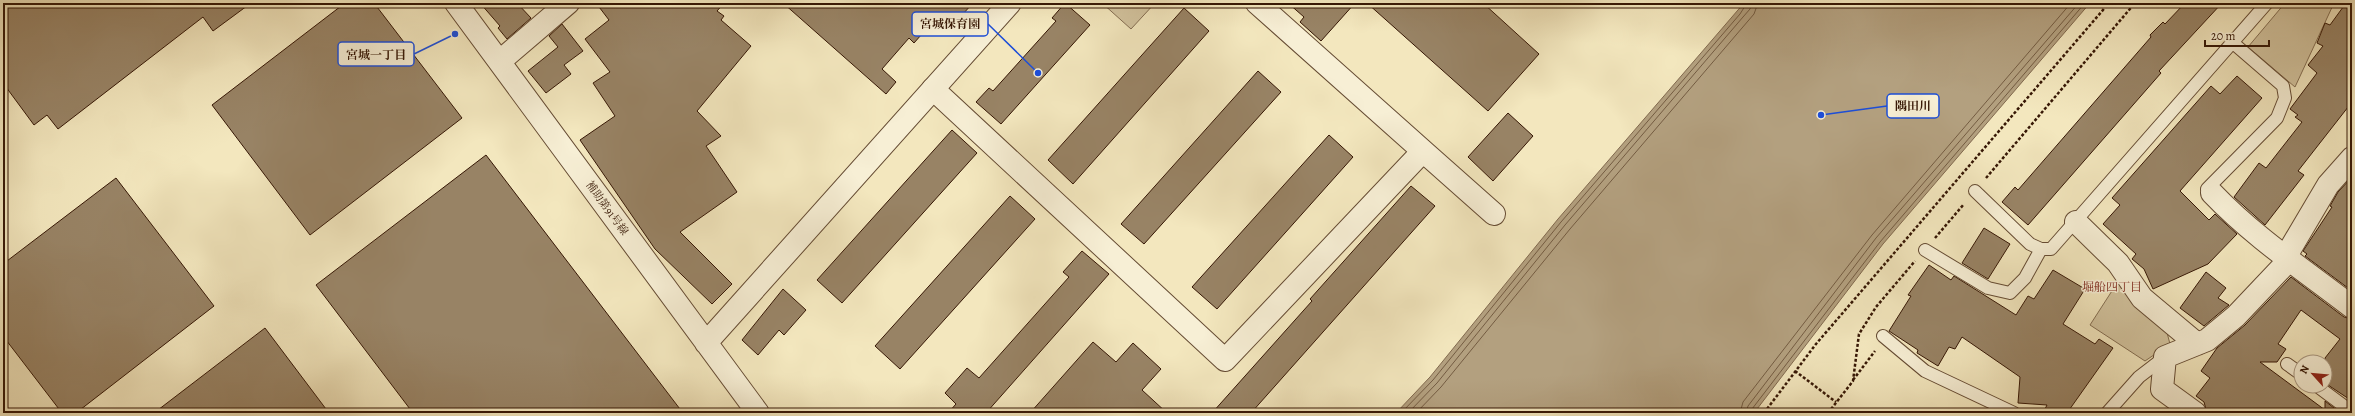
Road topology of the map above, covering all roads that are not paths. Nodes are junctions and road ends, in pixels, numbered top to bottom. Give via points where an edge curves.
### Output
1 (456, 3) edge
2 (568, 3) edge
3 (1010, 3) edge
4 (1257, 3) edge
5 (2267, 3) edge
6 (2232, 42) junction
7 (500, 61) junction
8 (933, 89) junction
9 (1423, 151) junction
10 (2352, 158) edge
11 (1975, 191) road end
12 (2212, 193) joint
13 (1494, 214) dead end
14 (2076, 222) junction
15 (2041, 249) junction
16 (1925, 250) road end
17 (2288, 258) junction
18 (2352, 307) edge
19 (1883, 336) dead end
20 (706, 343) junction
21 (2197, 344) junction
22 (2165, 357) junction
23 (2287, 364) dead end
24 (2293, 368) edge
25 (2328, 394) edge
26 (2352, 412) edge
27 (758, 413) edge
28 (2014, 413) edge
29 (2107, 413) edge
30 (2195, 413) edge

1 - 7 street, 補助第91号線
2 - 7 street
3 - 8 street
4 - 9 street
5 - 6 lane
6 - 12 lane via 2283,86 2285,98 2277,118 2207,189
6 - 14 lane
7 - 20 street, 補助第91号線
8 - 9 street via 1225,360
8 - 20 street
9 - 13 street
10 - 17 street via 2328,185
11 - 15 lane via 2030,244
12 - 17 street via 2237,219
14 - 15 lane via 2051,249
14 - 21 street via 2118,263 2142,298
15 - 16 lane via 2025,278 2010,293 1988,288
17 - 18 street
17 - 21 street via 2236,316 2207,340
19 - 28 lane via 1925,371
20 - 27 street, 補助第91号線
21 - 22 street
22 - 29 lane via 2139,377
22 - 30 street via 2162,389
23 - 24 lane
25 - 26 lane

